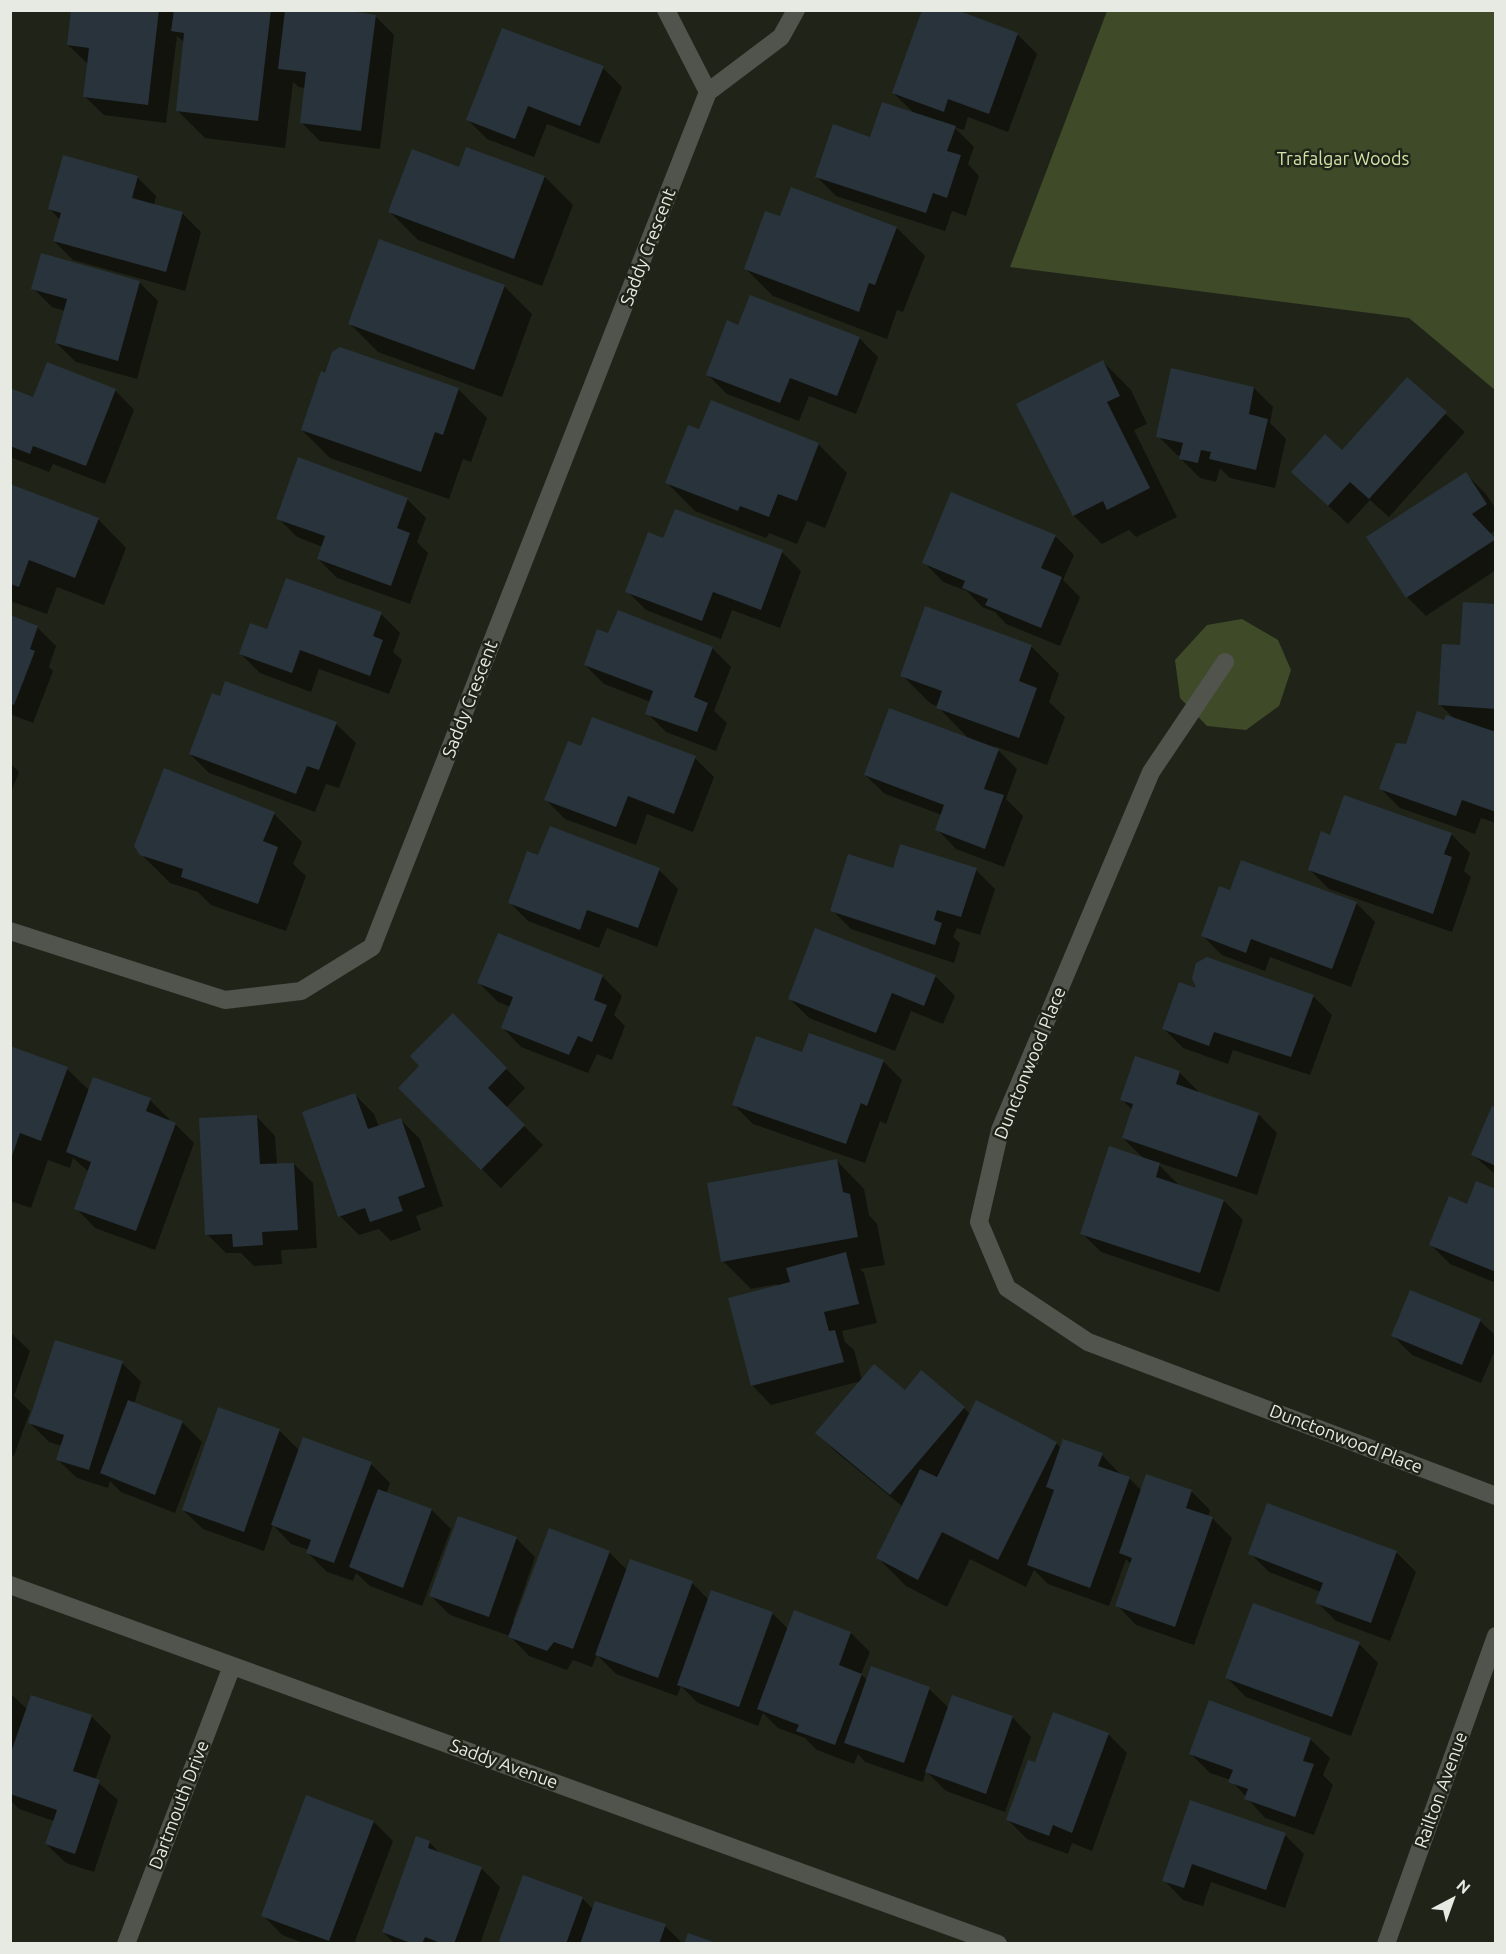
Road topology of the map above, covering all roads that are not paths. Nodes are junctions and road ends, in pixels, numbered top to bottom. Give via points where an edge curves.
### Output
1 (666, 10) edge
2 (796, 10) edge
3 (708, 92) junction
4 (1224, 662) dead end
5 (10, 931) edge
6 (1496, 1496) edge
7 (10, 1586) edge
8 (1496, 1636) edge
9 (232, 1666) junction
10 (126, 1944) edge
11 (998, 1944) edge
12 (1386, 1944) edge

1 - 3 street
2 - 3 street via 782,37
3 - 5 street, Saddy Crescent via 372,947 301,991 225,1000
4 - 6 street, Dunctonwood Place via 1151,772 1000,1130 979,1222 1007,1288 1088,1342
7 - 9 street, Saddy Avenue
8 - 12 street, Railton Avenue
9 - 10 street, Dartmouth Drive
9 - 11 street, Saddy Avenue

